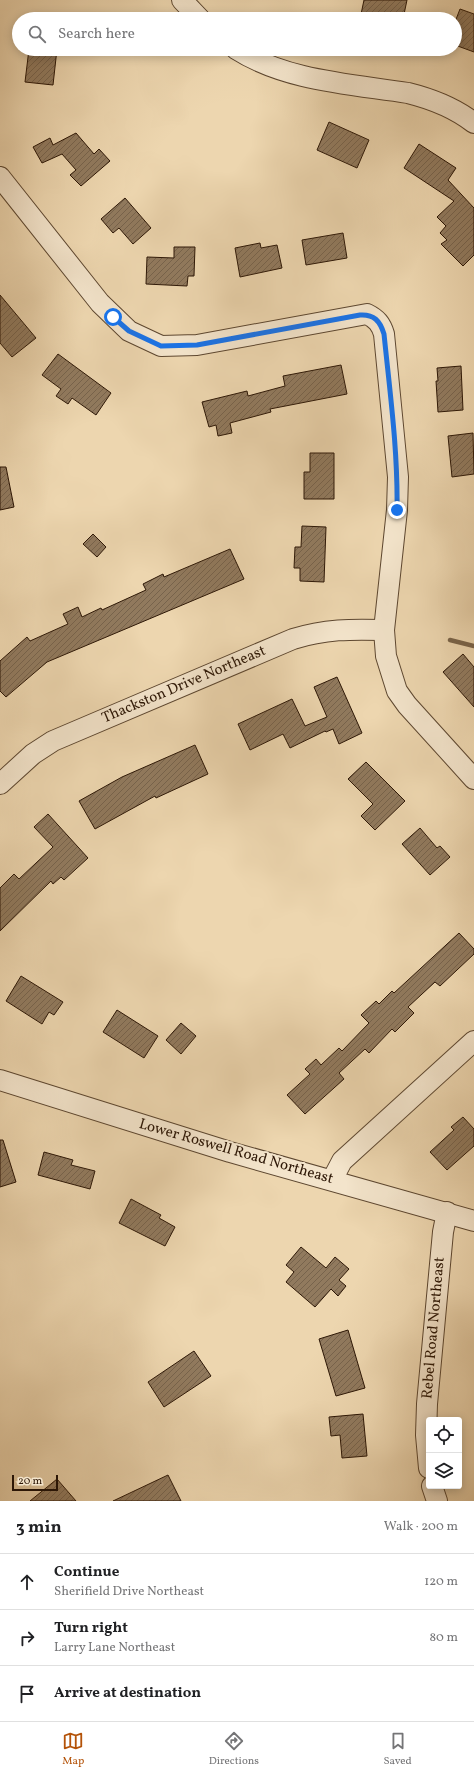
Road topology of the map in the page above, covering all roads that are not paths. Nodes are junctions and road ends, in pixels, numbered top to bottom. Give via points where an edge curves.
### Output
1 (182, 0) edge
2 (193, 12) edge
3 (248, 56) edge
4 (474, 123) edge
5 (0, 177) edge
6 (384, 630) junction
7 (474, 779) edge
8 (0, 784) edge
9 (474, 1041) edge
10 (0, 1080) edge
11 (332, 1180) junction
12 (447, 1212) junction
13 (474, 1221) edge
14 (428, 1453) edge
15 (433, 1489) edge
16 (437, 1501) edge

1 - 2 street
3 - 4 street via 283,72 428,98
5 - 6 street via 104,307 129,331 161,346 197,345 367,314 376,318 382,325 398,477 397,510
6 - 7 street via 386,656 397,690 418,719
6 - 8 street, Thackston Drive Northeast via 314,632 293,639 53,741 33,754
9 - 11 street via 342,1161
10 - 11 street, Lower Roswell Road Northeast via 230,1152
11 - 12 street, Lower Roswell Road Northeast
12 - 13 street, Lower Roswell Road Northeast
12 - 14 street, Rebel Road Northeast via 427,1404
15 - 16 street

